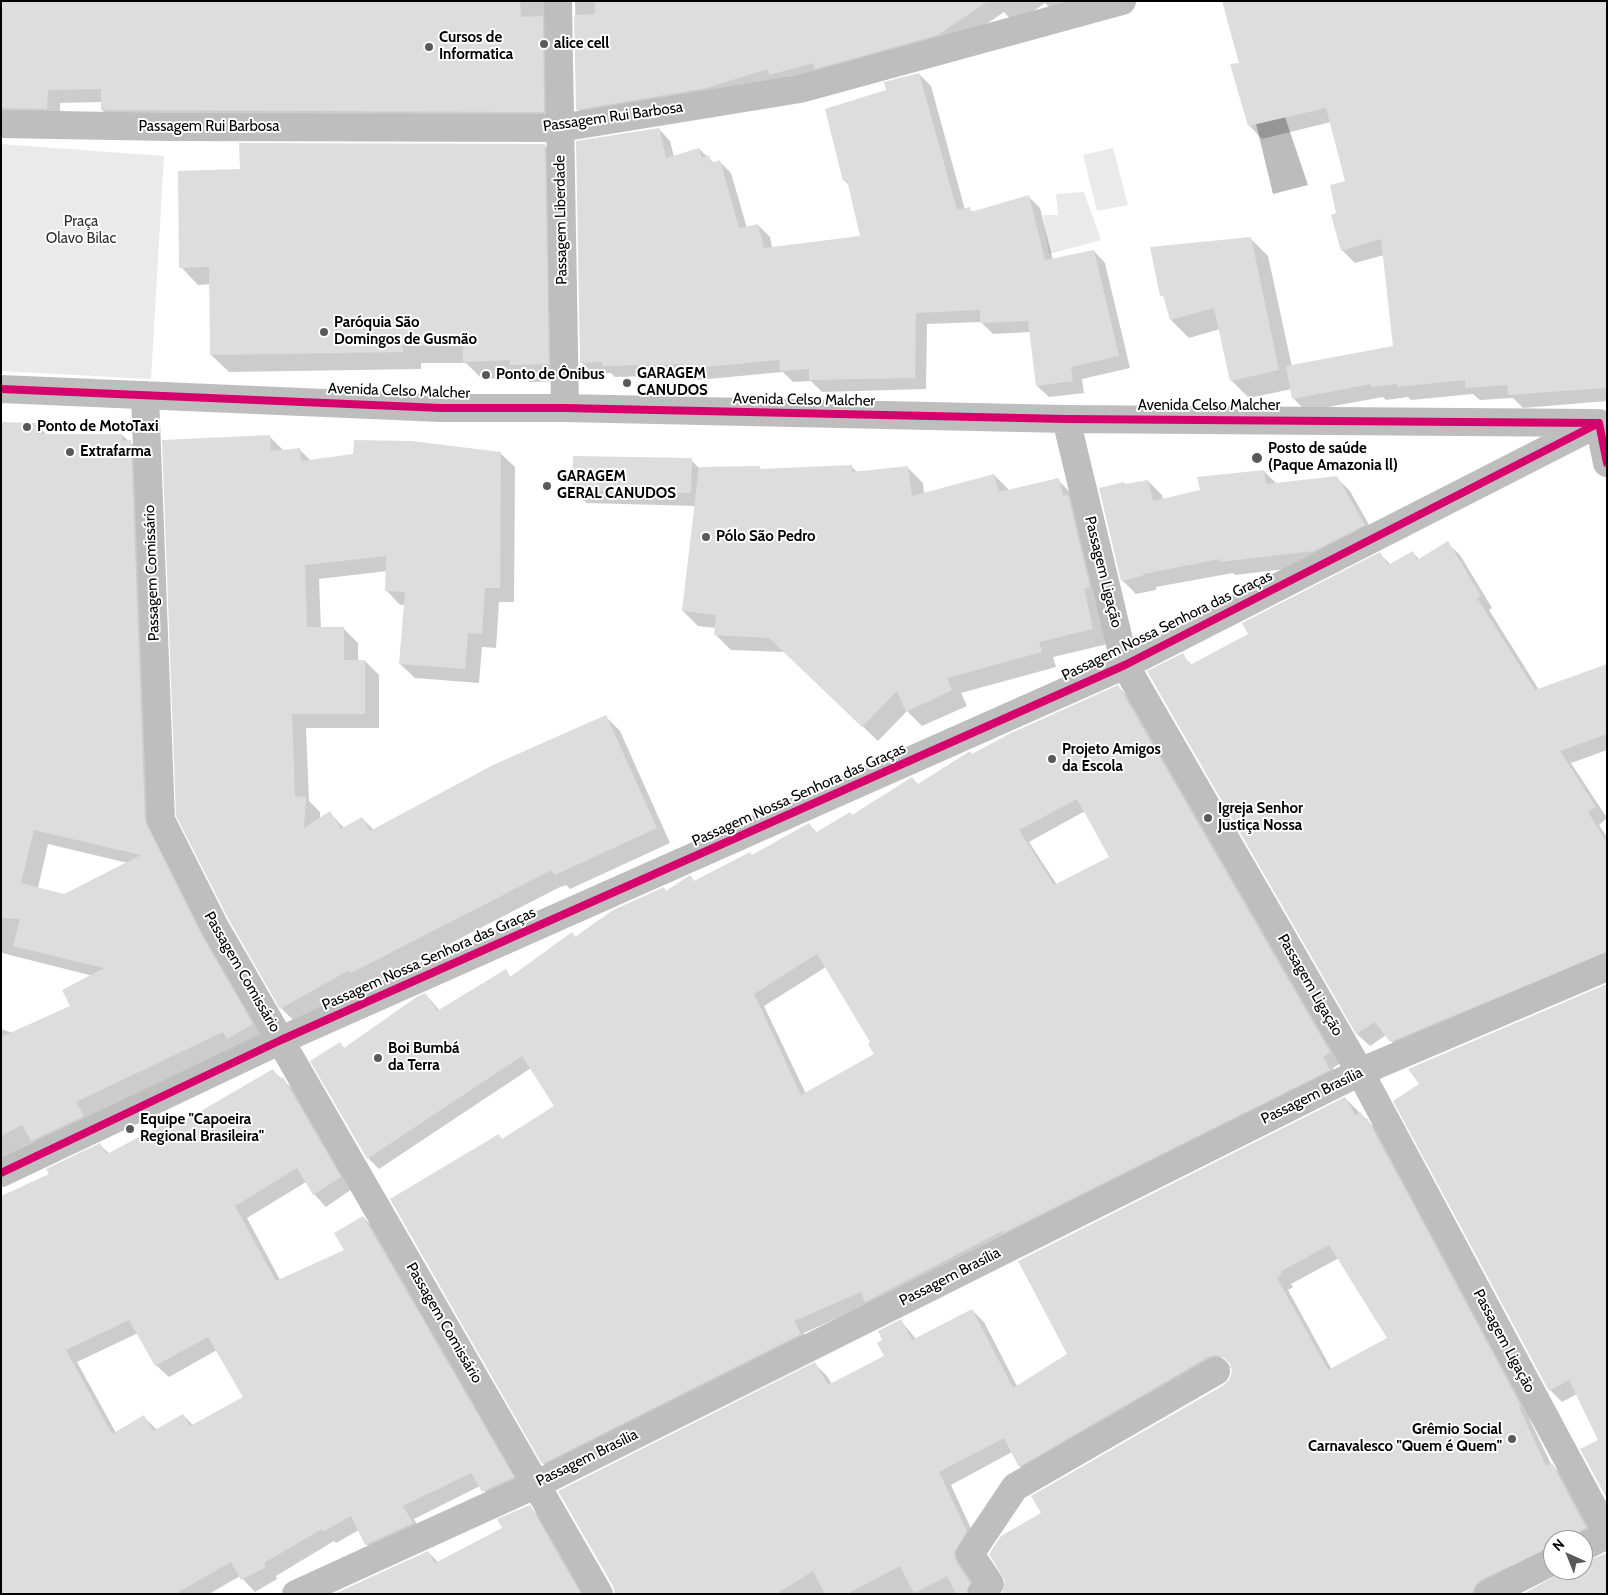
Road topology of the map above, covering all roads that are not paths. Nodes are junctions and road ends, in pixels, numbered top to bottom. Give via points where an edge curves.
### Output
1 (558, 1) edge
2 (1122, 1) edge
3 (1, 124) edge
4 (560, 128) junction
5 (1, 389) edge
6 (145, 395) junction
7 (565, 408) junction
8 (1066, 419) junction
9 (1603, 423) edge
10 (1607, 463) edge
11 (1125, 665) junction
12 (1607, 967) edge
13 (281, 1040) junction
14 (1360, 1072) junction
15 (1, 1172) edge
16 (1216, 1371) dead end
17 (537, 1484) junction
18 (1607, 1534) edge
19 (1593, 1541) edge
20 (1543, 1567) edge
21 (296, 1594) edge
22 (599, 1594) edge
23 (981, 1594) edge
24 (1488, 1594) edge

1 - 4 street, Passagem Liberdade
2 - 4 street, Passagem Rui Barbosa via 800,89
3 - 4 street, Passagem Rui Barbosa via 169,128
4 - 7 street, Passagem Liberdade
5 - 6 street, Avenida Celso Malcher
6 - 7 street, Avenida Celso Malcher via 441,408
6 - 13 street, Passagem Comissário via 161,820 215,927
7 - 8 street, Avenida Celso Malcher
8 - 9 street, Avenida Celso Malcher
8 - 11 street, Passagem Ligação
9 - 10 street
9 - 11 street, Passagem Nossa Senhora das Graças
11 - 13 street, Passagem Nossa Senhora das Graças
11 - 14 street, Passagem Ligação
12 - 14 street, Passagem Brasília
13 - 15 street, Passagem Nossa Senhora das Graças
13 - 17 street, Passagem Comissário
14 - 17 street, Passagem Brasília
14 - 18 street, Passagem Ligação
16 - 23 street via 1015,1487 970,1554 990,1584
17 - 21 street, Passagem Brasília
17 - 22 street, Passagem Comissário
18 - 19 street
20 - 24 street

